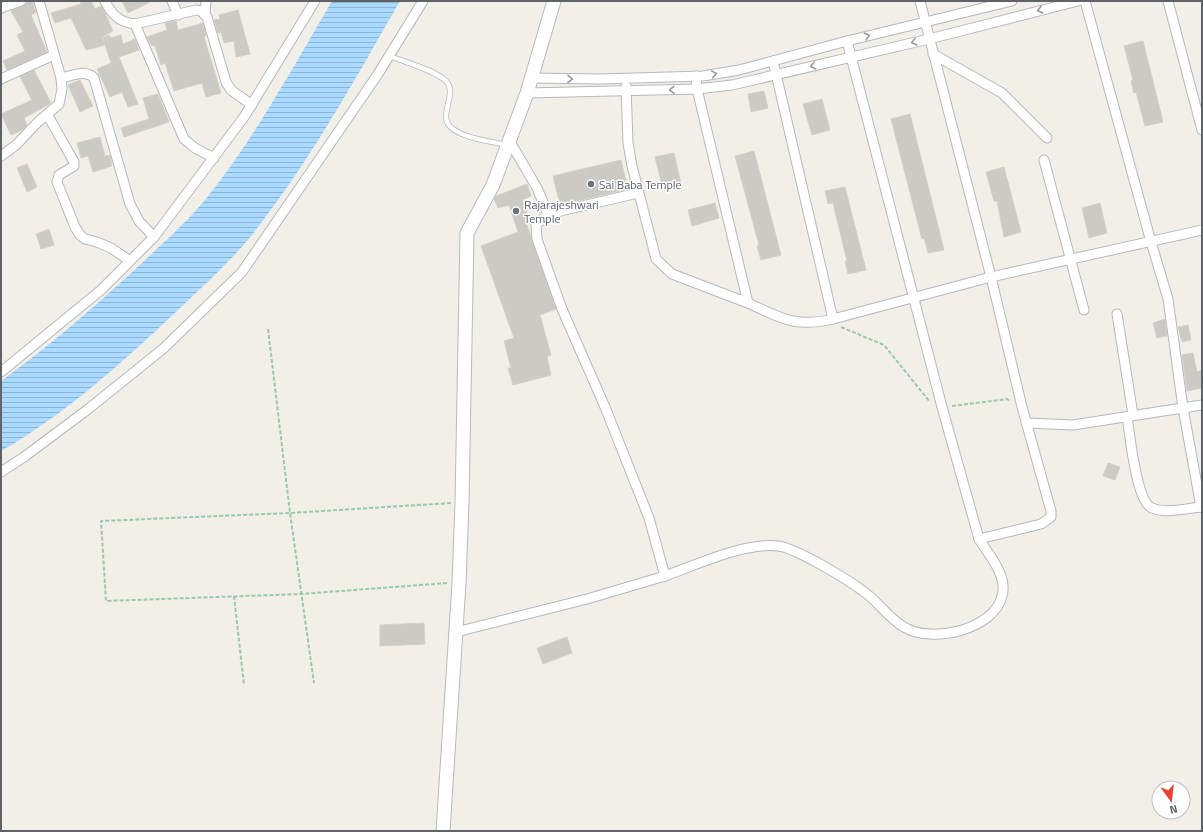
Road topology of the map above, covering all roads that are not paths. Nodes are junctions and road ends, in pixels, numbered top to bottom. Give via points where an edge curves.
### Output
1 (21, 1) edge
2 (39, 1) edge
3 (105, 1) edge
4 (172, 1) edge
5 (206, 1) edge
6 (315, 1) edge
7 (423, 1) edge
8 (554, 1) edge
9 (920, 1) edge
10 (1078, 1) edge
11 (1085, 1) edge
12 (1168, 1) edge
13 (1006, 2) edge
14 (1, 8) edge
15 (205, 14) junction
16 (178, 15) junction
17 (1006, 18) junction
18 (925, 23) junction
19 (135, 24) junction
20 (929, 39) junction
21 (847, 41) junction
22 (932, 54) junction
23 (54, 55) junction
24 (390, 56) junction
25 (851, 56) junction
26 (773, 61) junction
27 (776, 75) junction
28 (696, 76) junction
29 (61, 78) junction
30 (531, 78) junction
31 (626, 78) junction
32 (1, 79) edge
33 (697, 89) junction
34 (626, 91) junction
35 (527, 93) junction
36 (252, 105) junction
37 (47, 114) junction
38 (1202, 130) edge
39 (1046, 138) dead end
40 (508, 143) junction
41 (1, 156) edge
42 (214, 158) junction
43 (1044, 160) dead end
44 (638, 194) junction
45 (548, 214) junction
46 (1202, 230) edge
47 (154, 237) junction
48 (1151, 242) junction
49 (1071, 259) junction
50 (130, 261) junction
51 (991, 277) junction
52 (914, 298) junction
53 (748, 303) junction
54 (1084, 310) dead end
55 (1117, 314) dead end
56 (829, 320) junction
57 (1, 372) edge
58 (1202, 405) edge
59 (1183, 408) junction
60 (1130, 416) junction
61 (1026, 423) junction
62 (1, 472) edge
63 (1201, 507) edge
64 (979, 539) junction
65 (665, 576) junction
66 (456, 632) junction
67 (443, 831) edge

1 - 14 street
2 - 23 street
3 - 19 street via 115,18
4 - 16 street
5 - 15 street
6 - 36 street
7 - 24 street
8 - 30 street
9 - 18 street
10 -> 17 street
11 - 48 street
12 - 38 street
13 - 17 street
13 - 18 street
15 - 16 street via 196,10
15 - 36 street via 230,90
16 - 19 street
17 - 20 street
18 - 20 street
21 -> 18 street
19 - 42 street via 184,139 194,148
20 - 22 street
20 -> 25 street
21 - 25 street
21 - 26 street
22 - 39 street via 1002,93
22 - 51 street
23 - 29 street
23 - 32 street
24 - 40 lane via 439,76 447,82 451,94 446,120 452,129
24 - 62 street via 242,272 164,348 87,410
25 -> 27 street
25 - 52 street
26 - 27 street
28 -> 26 street via 739,70
27 - 33 street via 732,85
27 - 56 street
28 - 31 street
28 - 33 street
29 - 37 street via 59,104
29 - 47 street via 84,74 94,78 130,204 139,221
30 -> 31 street
30 - 35 street
31 - 34 street
33 -> 34 street
33 - 53 street
34 - 35 street
34 - 44 street via 628,143
35 - 40 street
36 - 42 street
37 - 41 street
37 - 50 street via 74,162 74,166 59,175 57,182 75,227 85,239 101,243
40 - 45 street via 537,188
40 - 66 street via 493,185 467,233 462,503
42 - 47 street
43 - 49 street
44 - 45 street
44 - 53 street via 656,259 663,267 672,274
45 - 65 street via 536,225 537,239 562,309 605,407 649,518
46 - 48 street
47 - 50 street
48 - 49 street
48 - 59 street via 1168,299
49 - 51 street
49 - 54 street
50 - 57 street via 77,310
51 - 52 street
51 - 61 street
52 - 56 street
52 - 64 street
53 - 56 street via 787,321 807,323
55 - 60 street
58 - 59 street
59 - 60 street
59 - 63 street
60 - 61 street via 1073,425
60 - 63 street via 1135,466 1144,500 1152,508 1169,510
61 - 64 street via 1051,517 1041,524
64 - 65 street via 999,570 1004,591 1001,602 978,625 934,635 904,627 863,591 792,549 761,546 742,550
65 - 66 street via 587,600
66 - 67 street

